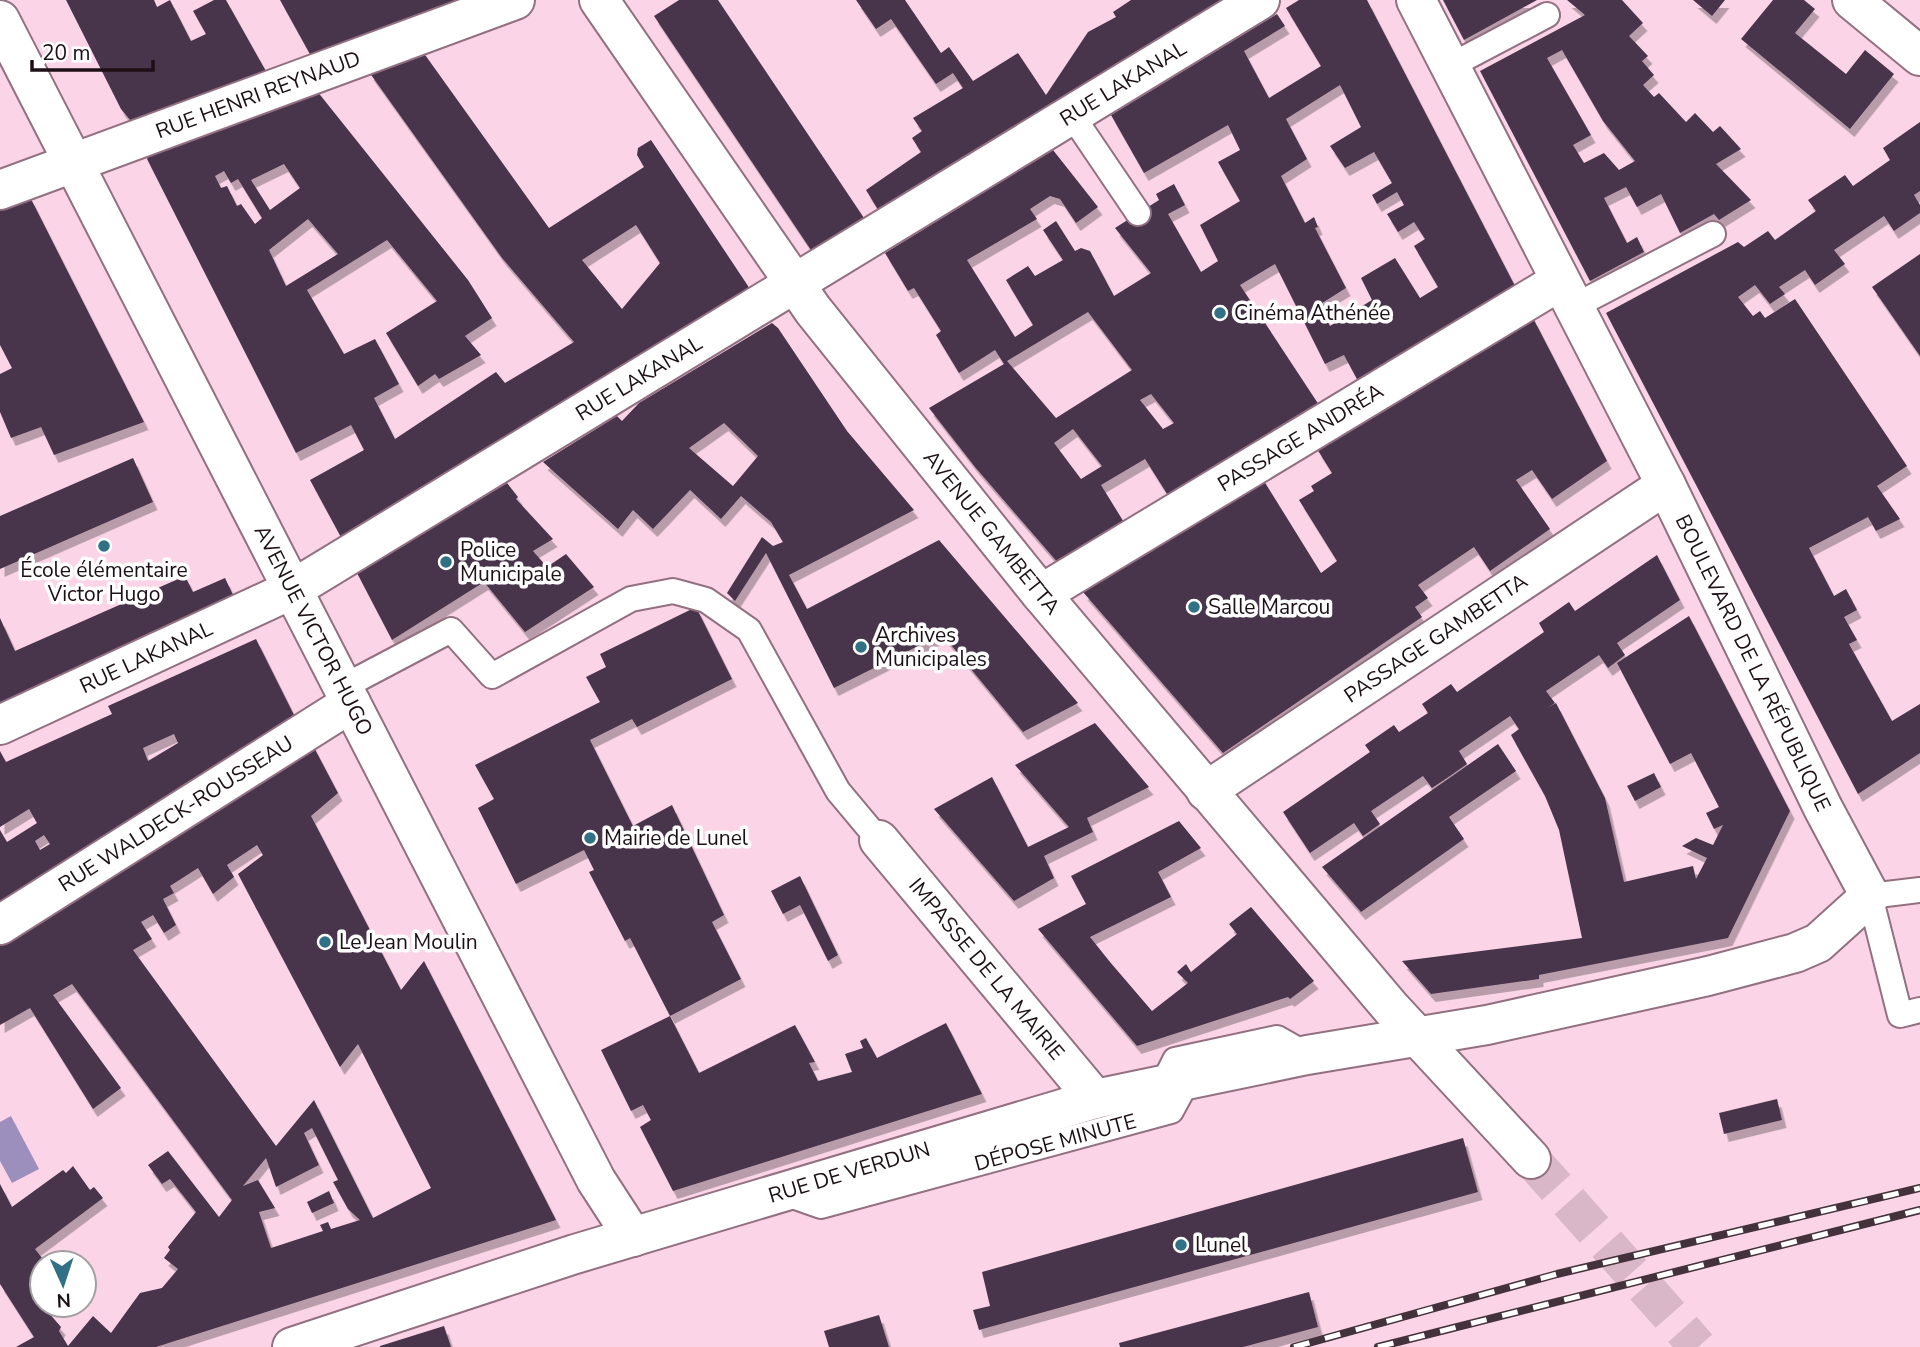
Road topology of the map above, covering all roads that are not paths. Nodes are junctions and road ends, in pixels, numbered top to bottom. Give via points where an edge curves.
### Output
1 (515, 0) edge
2 (599, 0) edge
3 (1260, 0) edge
4 (1416, 0) edge
5 (1852, 0) edge
6 (1547, 15) dead end
7 (0, 20) edge
8 (1920, 56) edge
9 (1450, 66) junction
10 (1071, 114) junction
11 (73, 163) junction
12 (0, 190) edge
13 (1138, 213) dead end
14 (1713, 234) dead end
15 (793, 282) junction
16 (1567, 294) junction
17 (1666, 485) junction
18 (293, 589) junction
19 (1041, 594) junction
20 (347, 695) junction
21 (0, 725) edge
22 (1206, 791) junction
23 (879, 840) joint
24 (1920, 890) edge
25 (1870, 896) junction
26 (0, 925) edge
27 (1920, 1010) edge
28 (1417, 1036) junction
29 (1176, 1081) junction
30 (1095, 1098) junction
31 (1531, 1159) tunnel mouth
32 (783, 1192) junction
33 (633, 1237) junction
34 (292, 1347) edge

1 - 11 street, RUE HENRI REYNAUD
2 - 15 street, AVENUE GAMBETTA
3 - 10 street, RUE LAKANAL
4 - 9 street, BOULEVARD DE LA RÉPUBLIQUE
5 - 8 street
6 - 9 lane
7 - 11 street, AVENUE VICTOR HUGO
9 - 16 street, BOULEVARD DE LA RÉPUBLIQUE
10 - 13 lane
10 - 15 street, RUE LAKANAL
11 - 12 street, RUE HENRI REYNAUD
11 - 18 street, AVENUE VICTOR HUGO
14 - 16 lane
15 - 18 street, RUE LAKANAL
15 - 19 street, AVENUE GAMBETTA
16 - 17 street, BOULEVARD DE LA RÉPUBLIQUE
16 - 19 street, PASSAGE ANDRÉA
17 - 22 street, PASSAGE GAMBETTA
17 - 25 street, BOULEVARD DE LA RÉPUBLIQUE
18 - 20 street, AVENUE VICTOR HUGO
18 - 21 street, RUE LAKANAL
19 - 22 street, AVENUE GAMBETTA
20 - 23 lane via 451,631 492,676 631,600 673,591 706,600 749,630 838,791
20 - 26 street, RUE WALDECK-ROUSSEAU
20 - 33 street, AVENUE VICTOR HUGO via 597,1180
22 - 28 street, AVENUE GAMBETTA
23 - 30 street, IMPASSE DE LA MAIRIE
24 - 25 lane
25 - 27 lane via 1900,1015
25 - 28 street via 1818,943 1795,953 1652,989
28 - 29 street, RUE DE VERDUN
28 - 31 street, AVENUE GAMBETTA
29 - 30 street, RUE DE VERDUN
29 - 32 lane, DÉPOSE MINUTE via 1171,1111 821,1206
30 - 32 street, RUE DE VERDUN
32 - 33 street, RUE DE VERDUN
33 - 34 street, RUE DE VERDUN

